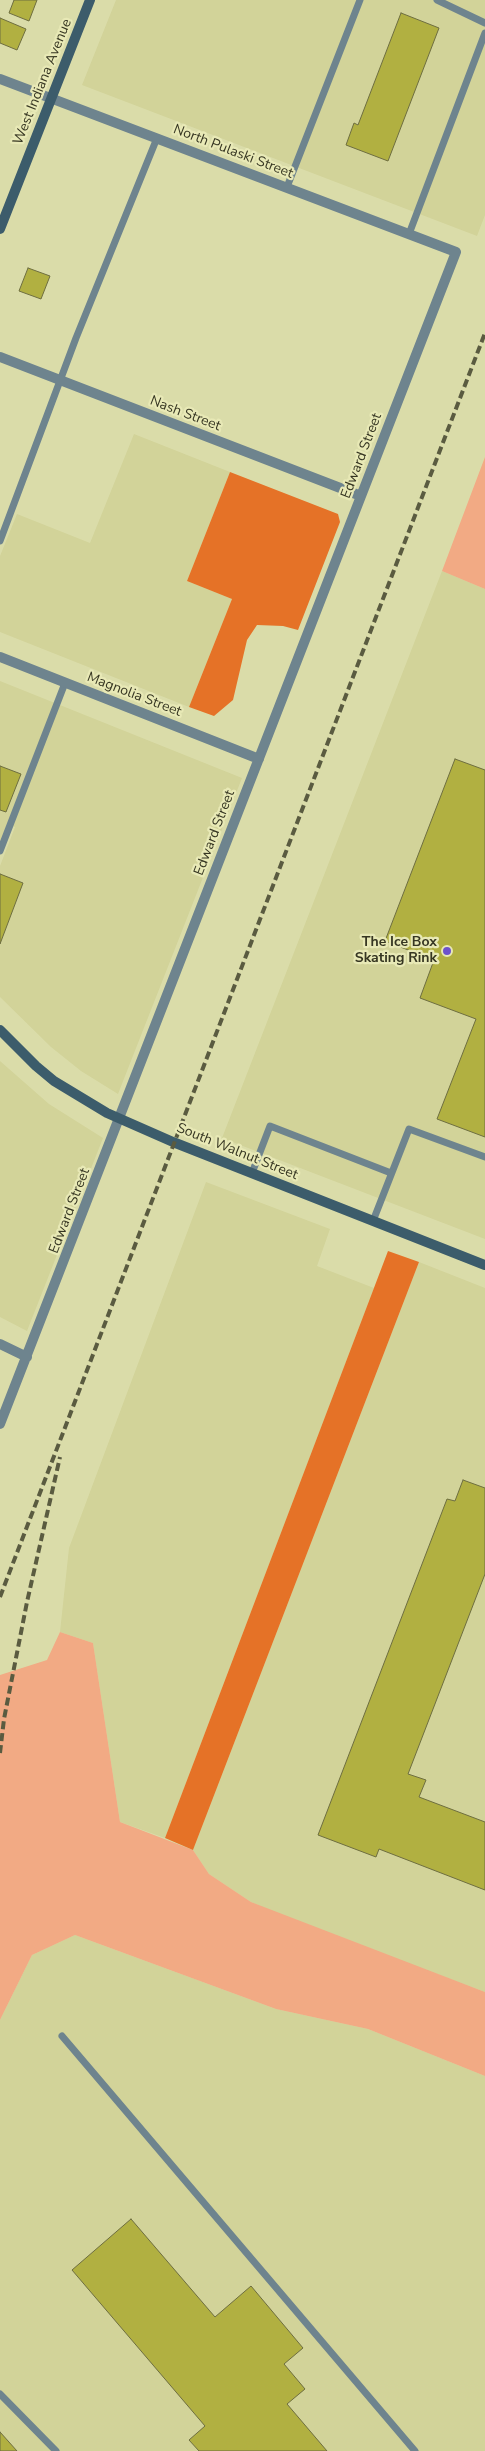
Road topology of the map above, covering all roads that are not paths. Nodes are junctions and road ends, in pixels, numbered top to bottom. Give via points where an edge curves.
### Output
1 (90, 0) edge
2 (360, 0) edge
3 (437, 0) edge
4 (485, 22) edge
5 (485, 33) edge
6 (0, 79) edge
7 (51, 99) junction
8 (157, 138) junction
9 (287, 187) junction
10 (2, 218) edge
11 (0, 229) edge
12 (409, 234) junction
13 (456, 252) joint
14 (0, 357) edge
15 (61, 380) junction
16 (361, 496) junction
17 (0, 541) edge
18 (0, 657) edge
19 (65, 683) junction
20 (259, 759) junction
21 (0, 851) edge
22 (0, 1030) edge
23 (121, 1119) junction
24 (485, 1157) edge
25 (252, 1173) junction
26 (391, 1173) junction
27 (373, 1221) junction
28 (485, 1265) edge
29 (0, 1344) edge
30 (27, 1357) junction
31 (0, 1424) edge
32 (62, 2036) dead end
33 (0, 2394) edge
34 (56, 2451) edge
35 (415, 2451) edge

1 - 7 street, West Indiana Avenue
2 - 9 lane
3 - 4 lane
5 - 12 lane
6 - 7 street, North Pulaski Street
7 - 8 street, North Pulaski Street
7 - 10 street, West Indiana Avenue
8 - 9 street, North Pulaski Street
8 - 15 lane
9 - 12 street, North Pulaski Street
10 - 11 street, West Indiana Avenue
12 - 13 street, North Pulaski Street
13 - 16 street, Edward Street
14 - 15 street, Nash Street
15 - 16 street, Nash Street
15 - 17 lane
16 - 20 street, Edward Street
18 - 19 street, Magnolia Street
19 - 20 street, Magnolia Street
19 - 21 lane
20 - 23 street, Edward Street
22 - 23 street, South Walnut Street via 54,1081 89,1104
23 - 25 street, South Walnut Street
23 - 30 street, Edward Street
24 - 26 lane via 410,1129
25 - 26 lane via 270,1126
25 - 27 street, South Walnut Street
26 - 27 lane
27 - 28 street, South Walnut Street
29 - 30 street
30 - 31 street, Edward Street
32 - 35 lane
33 - 34 lane

